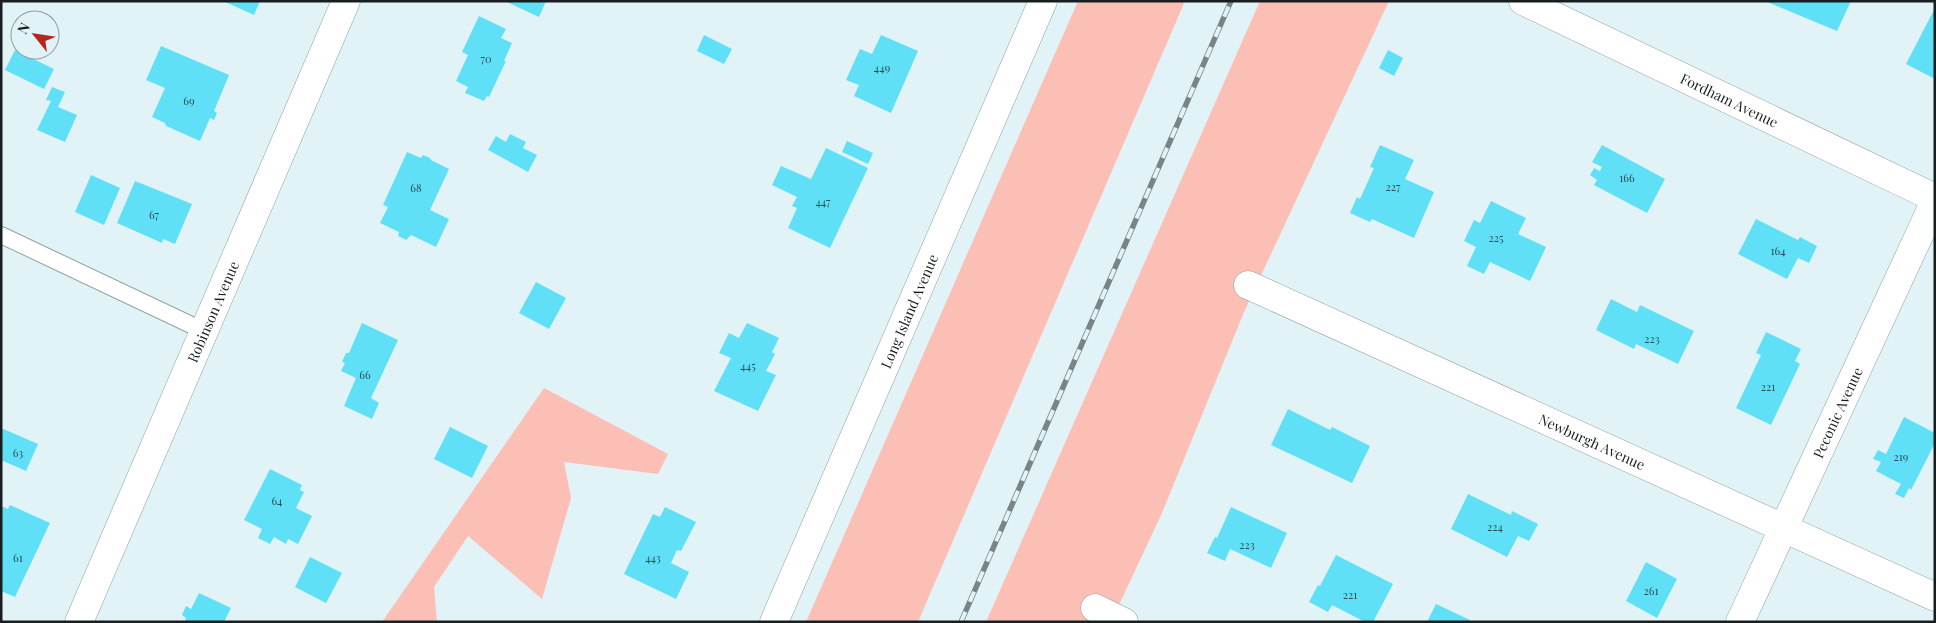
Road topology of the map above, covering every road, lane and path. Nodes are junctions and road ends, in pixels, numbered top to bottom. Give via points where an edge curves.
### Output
1 (346, 1) edge
2 (1043, 1) edge
3 (1524, 1) edge
4 (1935, 200) edge
5 (1, 235) edge
6 (1248, 285) dead end
7 (204, 331) junction
8 (1784, 527) junction
9 (1935, 597) edge
10 (1095, 608) dead end
11 (79, 622) edge
12 (774, 622) edge
13 (1124, 622) edge
14 (1740, 622) edge

1 - 7 street, Robinson Avenue
2 - 12 street, Long Island Avenue
3 - 4 street, Fordham Avenue
4 - 8 street, Peconic Avenue
5 - 7 lane
6 - 8 street, Newburgh Avenue
7 - 11 street, Robinson Avenue
8 - 9 street, Newburgh Avenue
8 - 14 street, Peconic Avenue
10 - 13 street

